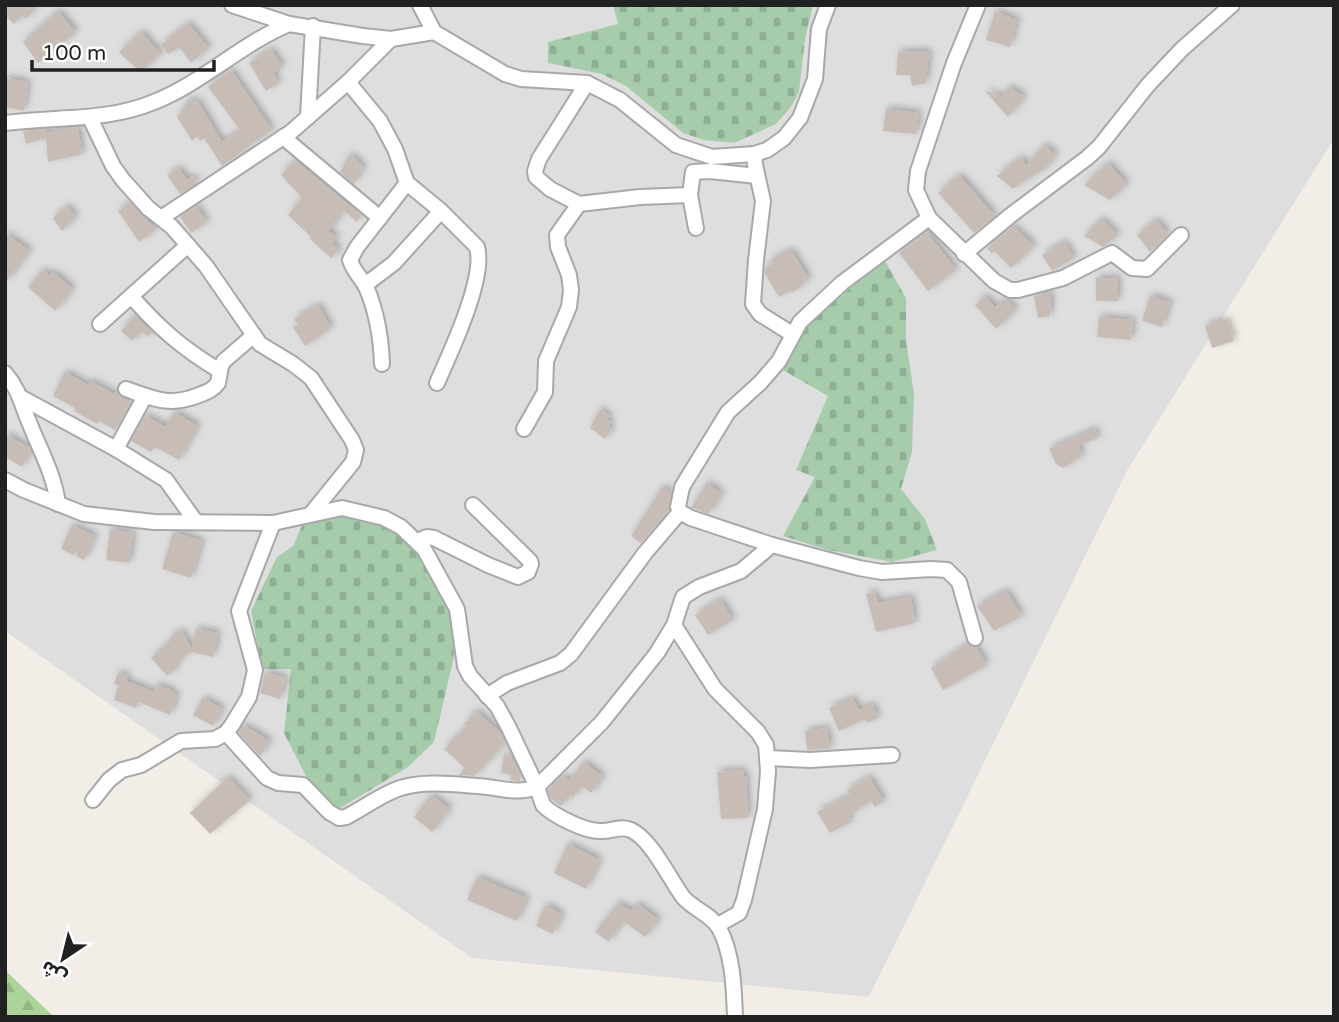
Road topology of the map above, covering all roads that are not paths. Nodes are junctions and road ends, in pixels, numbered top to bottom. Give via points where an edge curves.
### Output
1 (232, 5) edge
2 (420, 5) edge
3 (828, 5) edge
4 (978, 5) edge
5 (1232, 5) edge
6 (289, 23) junction
7 (313, 26) junction
8 (434, 32) junction
9 (391, 39) junction
10 (348, 82) junction
11 (587, 83) junction
12 (308, 117) junction
13 (90, 118) junction
14 (5, 123) edge
15 (283, 137) junction
16 (754, 154) junction
17 (757, 176) junction
18 (407, 183) junction
19 (690, 195) junction
20 (579, 204) junction
21 (441, 211) junction
22 (161, 218) junction
23 (380, 218) junction
24 (929, 218) junction
25 (696, 228) dead end
26 (1181, 235) dead end
27 (188, 245) junction
28 (964, 254) junction
29 (365, 285) junction
30 (131, 296) junction
31 (100, 324) dead end
32 (792, 334) junction
33 (254, 335) junction
34 (382, 364) dead end
35 (220, 371) junction
36 (5, 373) edge
37 (437, 383) dead end
38 (126, 389) dead end
39 (145, 396) junction
40 (22, 398) junction
41 (524, 429) dead end
42 (116, 449) junction
43 (5, 480) edge
44 (58, 504) junction
45 (473, 505) dead end
46 (680, 512) junction
47 (312, 514) junction
48 (195, 522) junction
49 (273, 523) junction
50 (418, 541) junction
51 (772, 545) junction
52 (674, 625) junction
53 (975, 638) dead end
54 (488, 696) junction
55 (226, 733) junction
56 (892, 755) dead end
57 (768, 758) junction
58 (537, 787) junction
59 (93, 800) dead end
60 (718, 925) junction
61 (735, 1017) edge

1 - 6 street
2 - 8 street
3 - 16 street via 819,29 815,79 803,112 775,146
4 - 24 street via 918,171 916,190
5 - 28 street via 1182,49 1087,158
6 - 7 street
6 - 13 street via 156,102
7 - 9 street
7 - 12 street
8 - 9 street
8 - 11 street via 505,74
9 - 10 street
10 - 12 street
10 - 18 street via 380,121
11 - 16 street via 620,100 676,145 712,157
11 - 20 street via 535,171 550,189
12 - 15 street
13 - 14 street
13 - 22 street via 113,166
15 - 22 street
15 - 23 street
16 - 17 street
17 - 19 street via 696,171
17 - 32 street via 763,201 753,304 760,314
18 - 21 street
18 - 23 street
19 - 20 street
19 - 25 street
20 - 41 street via 557,235 570,282 569,307 546,361 545,392
21 - 29 street via 394,263
21 - 37 street via 478,253 467,307
22 - 27 street
23 - 29 street via 350,260
24 - 28 street
24 - 32 street via 811,309
26 - 28 street via 1147,269 1132,268 1113,252 1069,275 1018,290 998,285
27 - 30 street
27 - 33 street
29 - 34 street via 379,324
30 - 31 street
30 - 35 street via 179,345
32 - 46 street via 779,361 722,420 682,487
33 - 35 street via 224,361
33 - 47 street via 311,378 356,450 353,462
35 - 39 street via 214,388 185,401
36 - 40 street
38 - 39 street
39 - 42 street
40 - 42 street
40 - 44 street via 56,483
42 - 48 street via 166,480
43 - 44 street
44 - 48 street via 84,514
45 - 50 street via 530,561 528,572 518,577 434,538
46 - 51 street
46 - 54 street via 566,660 507,683
47 - 49 street
47 - 50 street via 342,508 361,512 391,521
48 - 49 street
49 - 55 street via 239,611 255,670 251,691
50 - 54 street via 457,609 465,666
51 - 52 street via 741,570 686,594
51 - 53 street via 882,572 947,570 959,582
52 - 57 street via 715,689 762,737
52 - 58 street via 601,722
54 - 58 street
55 - 58 street via 267,778 303,785 339,818 397,789 413,786 457,784 513,791
55 - 59 street via 215,739 187,740 115,774
56 - 57 street
57 - 60 street via 765,808 744,900 739,913
58 - 60 street via 544,806 582,828 634,831 685,899
60 - 61 street via 731,969

